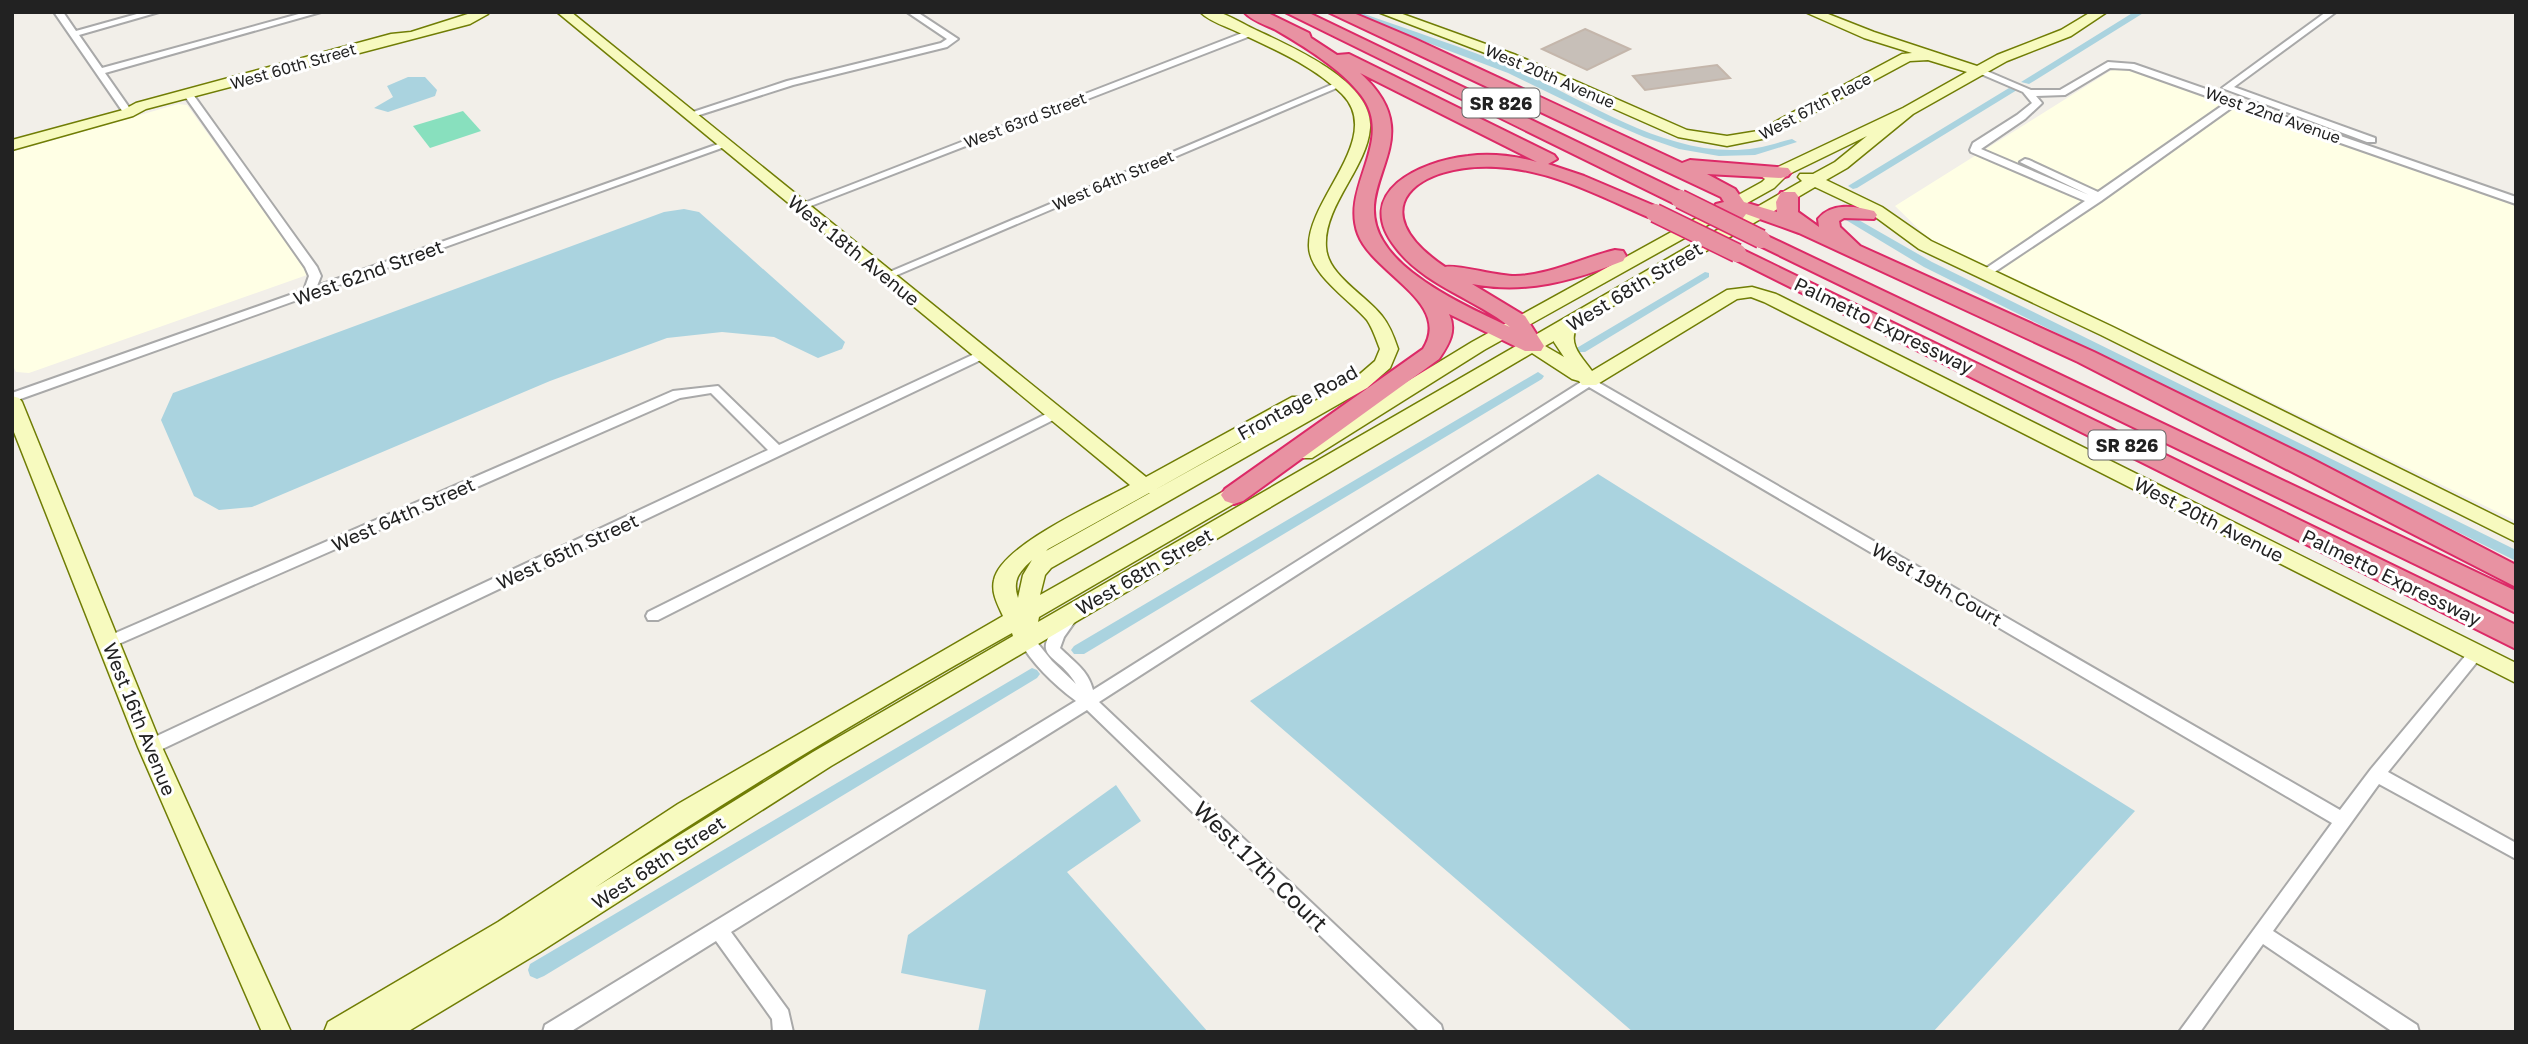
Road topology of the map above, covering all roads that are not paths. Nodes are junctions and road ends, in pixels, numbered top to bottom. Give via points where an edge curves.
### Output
1 (58, 12) edge
2 (155, 12) edge
3 (317, 12) edge
4 (563, 12) edge
5 (911, 12) edge
6 (1206, 12) edge
7 (1252, 12) edge
8 (1267, 12) edge
9 (1312, 12) edge
10 (1336, 12) edge
11 (1384, 12) edge
12 (1811, 12) edge
13 (2101, 12) edge
14 (2332, 12) edge
15 (484, 13) edge
16 (1290, 21) edge
17 (1250, 33) junction
18 (75, 34) junction
19 (1868, 34) junction
20 (1911, 56) junction
21 (1936, 58) junction
22 (1979, 71) junction
23 (98, 72) junction
24 (1341, 84) junction
25 (2031, 93) junction
26 (189, 95) junction
27 (2233, 102) junction
28 (1908, 111) junction
29 (128, 113) junction
30 (689, 115) junction
31 (1715, 140) joint
32 (2379, 143) dead end
33 (12, 145) edge
34 (725, 145) junction
35 (1657, 158) junction
36 (1782, 172) junction
37 (1815, 180) junction
38 (1788, 195) junction
39 (2097, 199) junction
40 (2516, 201) edge
41 (1731, 202) junction
42 (1673, 203) junction
43 (799, 207) junction
44 (1867, 215) junction
45 (1806, 229) junction
46 (1906, 233) junction
47 (1751, 236) junction
48 (1859, 254) junction
49 (1615, 256) junction
50 (1419, 271) junction
51 (1986, 273) junction
52 (886, 276) junction
53 (309, 293) junction
54 (1570, 324) junction
55 (1509, 327) junction
56 (1383, 335) junction
57 (1533, 346) junction
58 (983, 354) junction
59 (1589, 381) junction
60 (12, 400) edge
61 (1056, 413) junction
62 (778, 452) junction
63 (1144, 487) junction
64 (1234, 495) junction
65 (1133, 510) junction
66 (2516, 535) edge
67 (1035, 570) junction
68 (2516, 578) edge
69 (1076, 586) junction
70 (2516, 589) edge
71 (2516, 603) edge
72 (1080, 608) junction
73 (653, 616) dead end
74 (2516, 622) edge
75 (1024, 624) junction
76 (2516, 638) edge
77 (108, 642) junction
78 (2476, 653) junction
79 (2516, 674) edge
80 (1088, 701) junction
81 (150, 747) junction
82 (2378, 774) junction
83 (2342, 821) junction
84 (2516, 852) edge
85 (718, 929) junction
86 (2261, 933) junction
87 (277, 1032) edge
88 (338, 1032) edge
89 (380, 1032) edge
90 (552, 1032) edge
91 (783, 1032) edge
92 (1434, 1032) edge
93 (2188, 1032) edge
94 (2410, 1032) edge

1 - 18 street
2 - 18 street
3 - 23 street
4 - 30 street, West 18th Avenue
5 - 30 street via 953,39
6 - 17 street
7 - 16 highway, Palmetto Expressway / SR 826
8 - 42 highway
9 - 42 highway, Palmetto Expressway / SR 826
10 - 35 highway
11 - 31 street, West 20th Avenue via 1511,58 1677,132
12 - 19 street
13 - 22 street, West 68th Street via 2066,33
14 - 32 street via 2227,88
15 - 26 street, West 60th Street
16 - 42 highway, Palmetto Expressway / SR 826
16 - 42 highway
16 - 50 highway via 1377,105 1385,142 1367,190 1364,219 1382,256
17 - 24 street
17 - 43 street, West 63rd Street
18 - 23 street
19 - 20 street
19 - 21 street via 1924,50
20 - 21 street
20 - 31 street, West 67th Place via 1762,135
21 - 22 street
22 - 25 street
22 - 28 street, West 68th Street
23 - 29 street
24 - 52 street, West 64th Street
24 - 56 street via 1359,106 1362,138 1317,246 1321,260 1376,319
25 - 27 street, West 22nd Avenue via 2062,93 2104,67 2120,64
25 - 39 street via 2034,107 1978,147 2083,198
26 - 29 street, West 60th Street
26 - 53 street via 311,267 315,275
27 - 39 street
27 - 40 street, West 22nd Avenue
28 - 36 street, West 68th Street
28 - 37 street, West 68th Street
29 - 33 street, West 60th Street
30 - 34 street, West 18th Avenue
34 - 43 street, West 18th Avenue
34 - 53 street, West 62nd Street
35 - 36 highway via 1718,170
35 - 41 highway
36 - 37 street
36 - 41 street, West 68th Street via 1768,185
37 - 38 street, West 68th Street
37 - 46 street via 1886,215
38 - 44 street via 1832,198
38 - 45 highway via 1786,212
38 - 47 street, West 68th Street
39 - 51 street
41 - 47 highway
41 - 49 street, West 68th Street
41 - 55 street, West 68th Street
42 - 47 highway, Palmetto Expressway / SR 826, bridge
42 - 47 highway, Palmetto Expressway / SR 826
42 - 50 highway via 1521,162 1452,164 1414,178 1401,190 1390,213 1393,228
43 - 52 street, West 18th Avenue
44 - 46 street
44 - 48 highway via 1841,212 1828,222
45 - 47 highway
45 - 48 highway
46 - 51 street
47 - 54 street, West 68th Street
47 - 70 highway, Palmetto Expressway / SR 826
47 - 71 highway
47 - 74 highway
47 - 76 highway, Palmetto Expressway / SR 826
48 - 68 highway via 2195,410
49 - 50 highway via 1563,276 1525,282
49 - 55 street, West 68th Street via 1523,313
50 - 55 highway
50 - 64 highway via 1442,320 1443,331 1431,354
51 - 66 street
52 - 58 street, West 18th Avenue
53 - 60 street, West 62nd Street
54 - 57 street, West 68th Street
54 - 59 street via 1563,342
55 - 57 highway
55 - 64 street, West 68th Street
56 - 63 street, Frontage Road via 1359,368
56 - 65 street, Frontage Road via 1389,349 1374,374
57 - 59 street, West 19th Court
57 - 72 street, West 68th Street
58 - 61 street, West 18th Avenue
58 - 62 street, West 65th Street
59 - 78 street, West 20th Avenue via 1733,294 1752,292
59 - 80 street
59 - 83 street, West 19th Court
60 - 77 street, West 16th Avenue
61 - 63 street, West 18th Avenue
61 - 73 street
62 - 77 street, West 64th Street via 714,389 677,394
62 - 81 street, West 65th Street
63 - 65 street
63 - 75 street, Frontage Road via 1015,562 1005,574 1003,592
64 - 69 street, West 68th Street
65 - 67 street, Frontage Road
67 - 69 street via 1049,585
67 - 75 street
69 - 75 street, West 68th Street
72 - 75 street, West 68th Street
72 - 80 street, West 17th Court via 1051,643 1054,652 1082,679
75 - 80 street, West 17th Court via 1037,656
75 - 88 street, West 68th Street via 687,812 508,931
75 - 89 street, West 68th Street via 530,943
77 - 81 street, West 16th Avenue
78 - 79 street, West 20th Avenue
78 - 82 street
80 - 85 street
80 - 92 street, West 17th Court
81 - 87 street, West 16th Avenue
82 - 83 street
82 - 84 street
83 - 86 street
85 - 90 street
85 - 91 street via 781,1016
86 - 93 street
86 - 94 street

